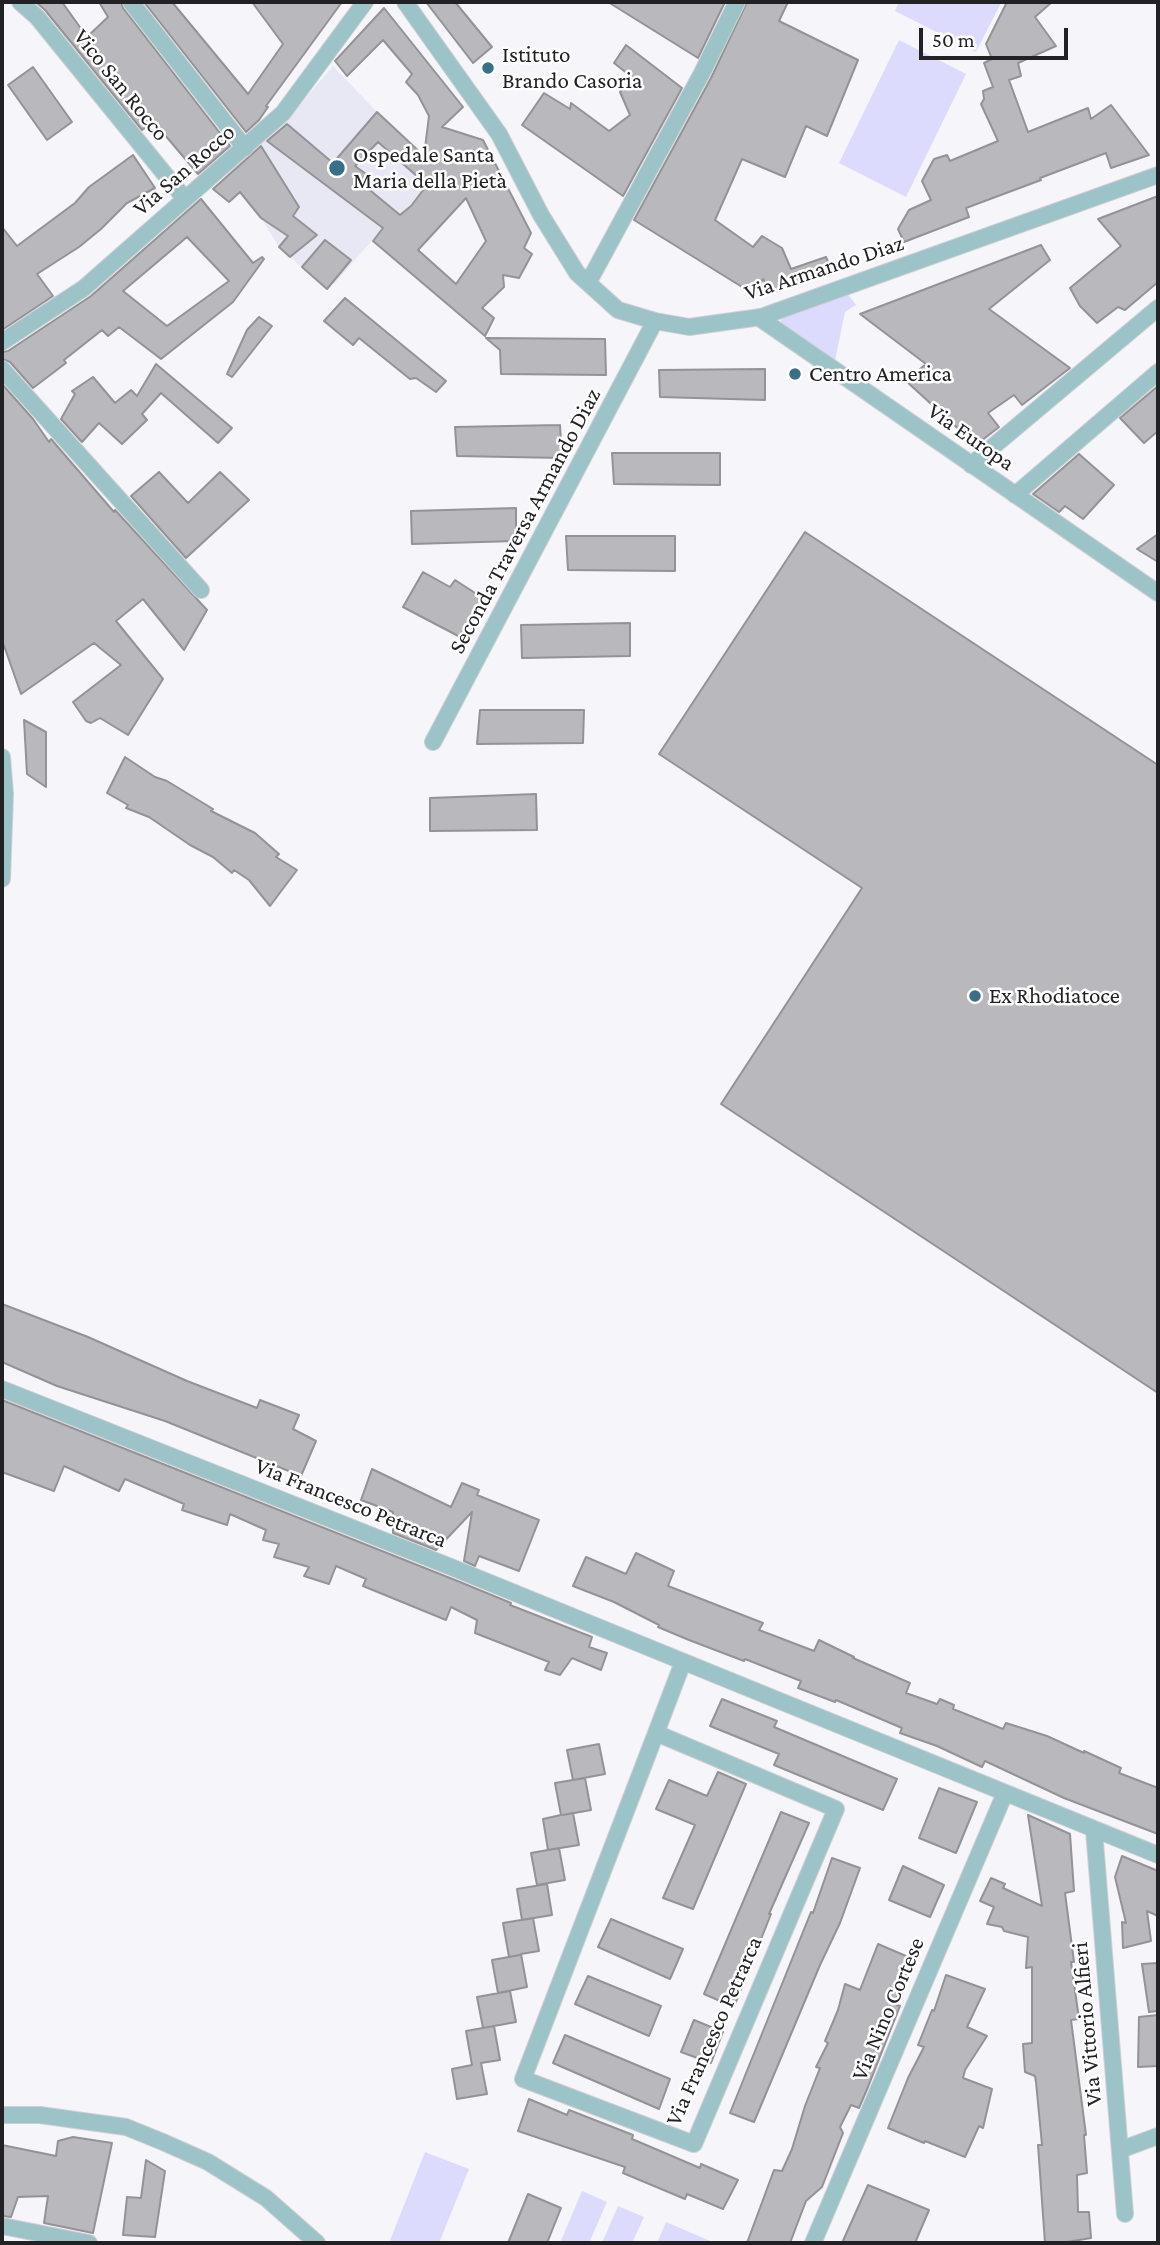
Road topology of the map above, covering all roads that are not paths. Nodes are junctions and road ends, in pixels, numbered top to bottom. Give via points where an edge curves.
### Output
1 (20, 2) edge
2 (131, 2) edge
3 (365, 2) edge
4 (405, 2) edge
5 (737, 2) edge
6 (245, 148) junction
7 (1158, 175) edge
8 (185, 199) junction
9 (588, 283) junction
10 (1158, 309) edge
11 (759, 317) junction
12 (655, 321) junction
13 (2, 342) edge
14 (2, 369) edge
15 (1158, 372) edge
16 (971, 465) junction
17 (1014, 495) junction
18 (201, 590) dead end
19 (1158, 593) edge
20 (433, 741) dead end
21 (2, 757) edge
22 (4, 796) edge
23 (2, 879) edge
24 (2, 1389) edge
25 (683, 1662) junction
26 (656, 1733) junction
27 (1005, 1793) junction
28 (1094, 1830) junction
29 (1158, 1855) edge
30 (2, 2115) edge
31 (1158, 2136) edge
32 (1120, 2150) junction
33 (1125, 2214) dead end
34 (2, 2226) edge
35 (89, 2243) edge
36 (317, 2243) edge
37 (813, 2243) edge

1 - 8 street, Vico San Rocco
2 - 6 street
3 - 6 street, Via San Rocco via 283,113
4 - 9 street, Via Armando Diaz via 499,134 541,215
5 - 9 street
6 - 8 street, Via San Rocco
7 - 11 street, Via Armando Diaz
8 - 13 street, Via San Rocco via 84,288
9 - 12 street, Via Armando Diaz via 618,310
10 - 16 street
11 - 12 street, Via Armando Diaz via 689,327
11 - 16 street, Via Europa
12 - 20 street, Seconda Traversa Armando Diaz
14 - 18 street
15 - 17 street
16 - 17 street, Via Europa
17 - 19 street, Via Europa
21 - 22 street
22 - 23 street
24 - 25 street, Via Francesco Petrarca
25 - 26 street, Via Francesco Petrarca
25 - 27 street, Via Francesco Petrarca
26 - 26 street, Via Francesco Petrarca via 836,1809 694,2144 523,2079
27 - 28 street, Via Francesco Petrarca
27 - 37 street, Via Nino Cortese
28 - 29 street, Via Francesco Petrarca
28 - 32 street, Via Vittorio Alfieri
30 - 36 street via 40,2115 126,2127 208,2162 266,2198
31 - 32 street
32 - 33 street, Via Vittorio Alfieri
34 - 35 street

